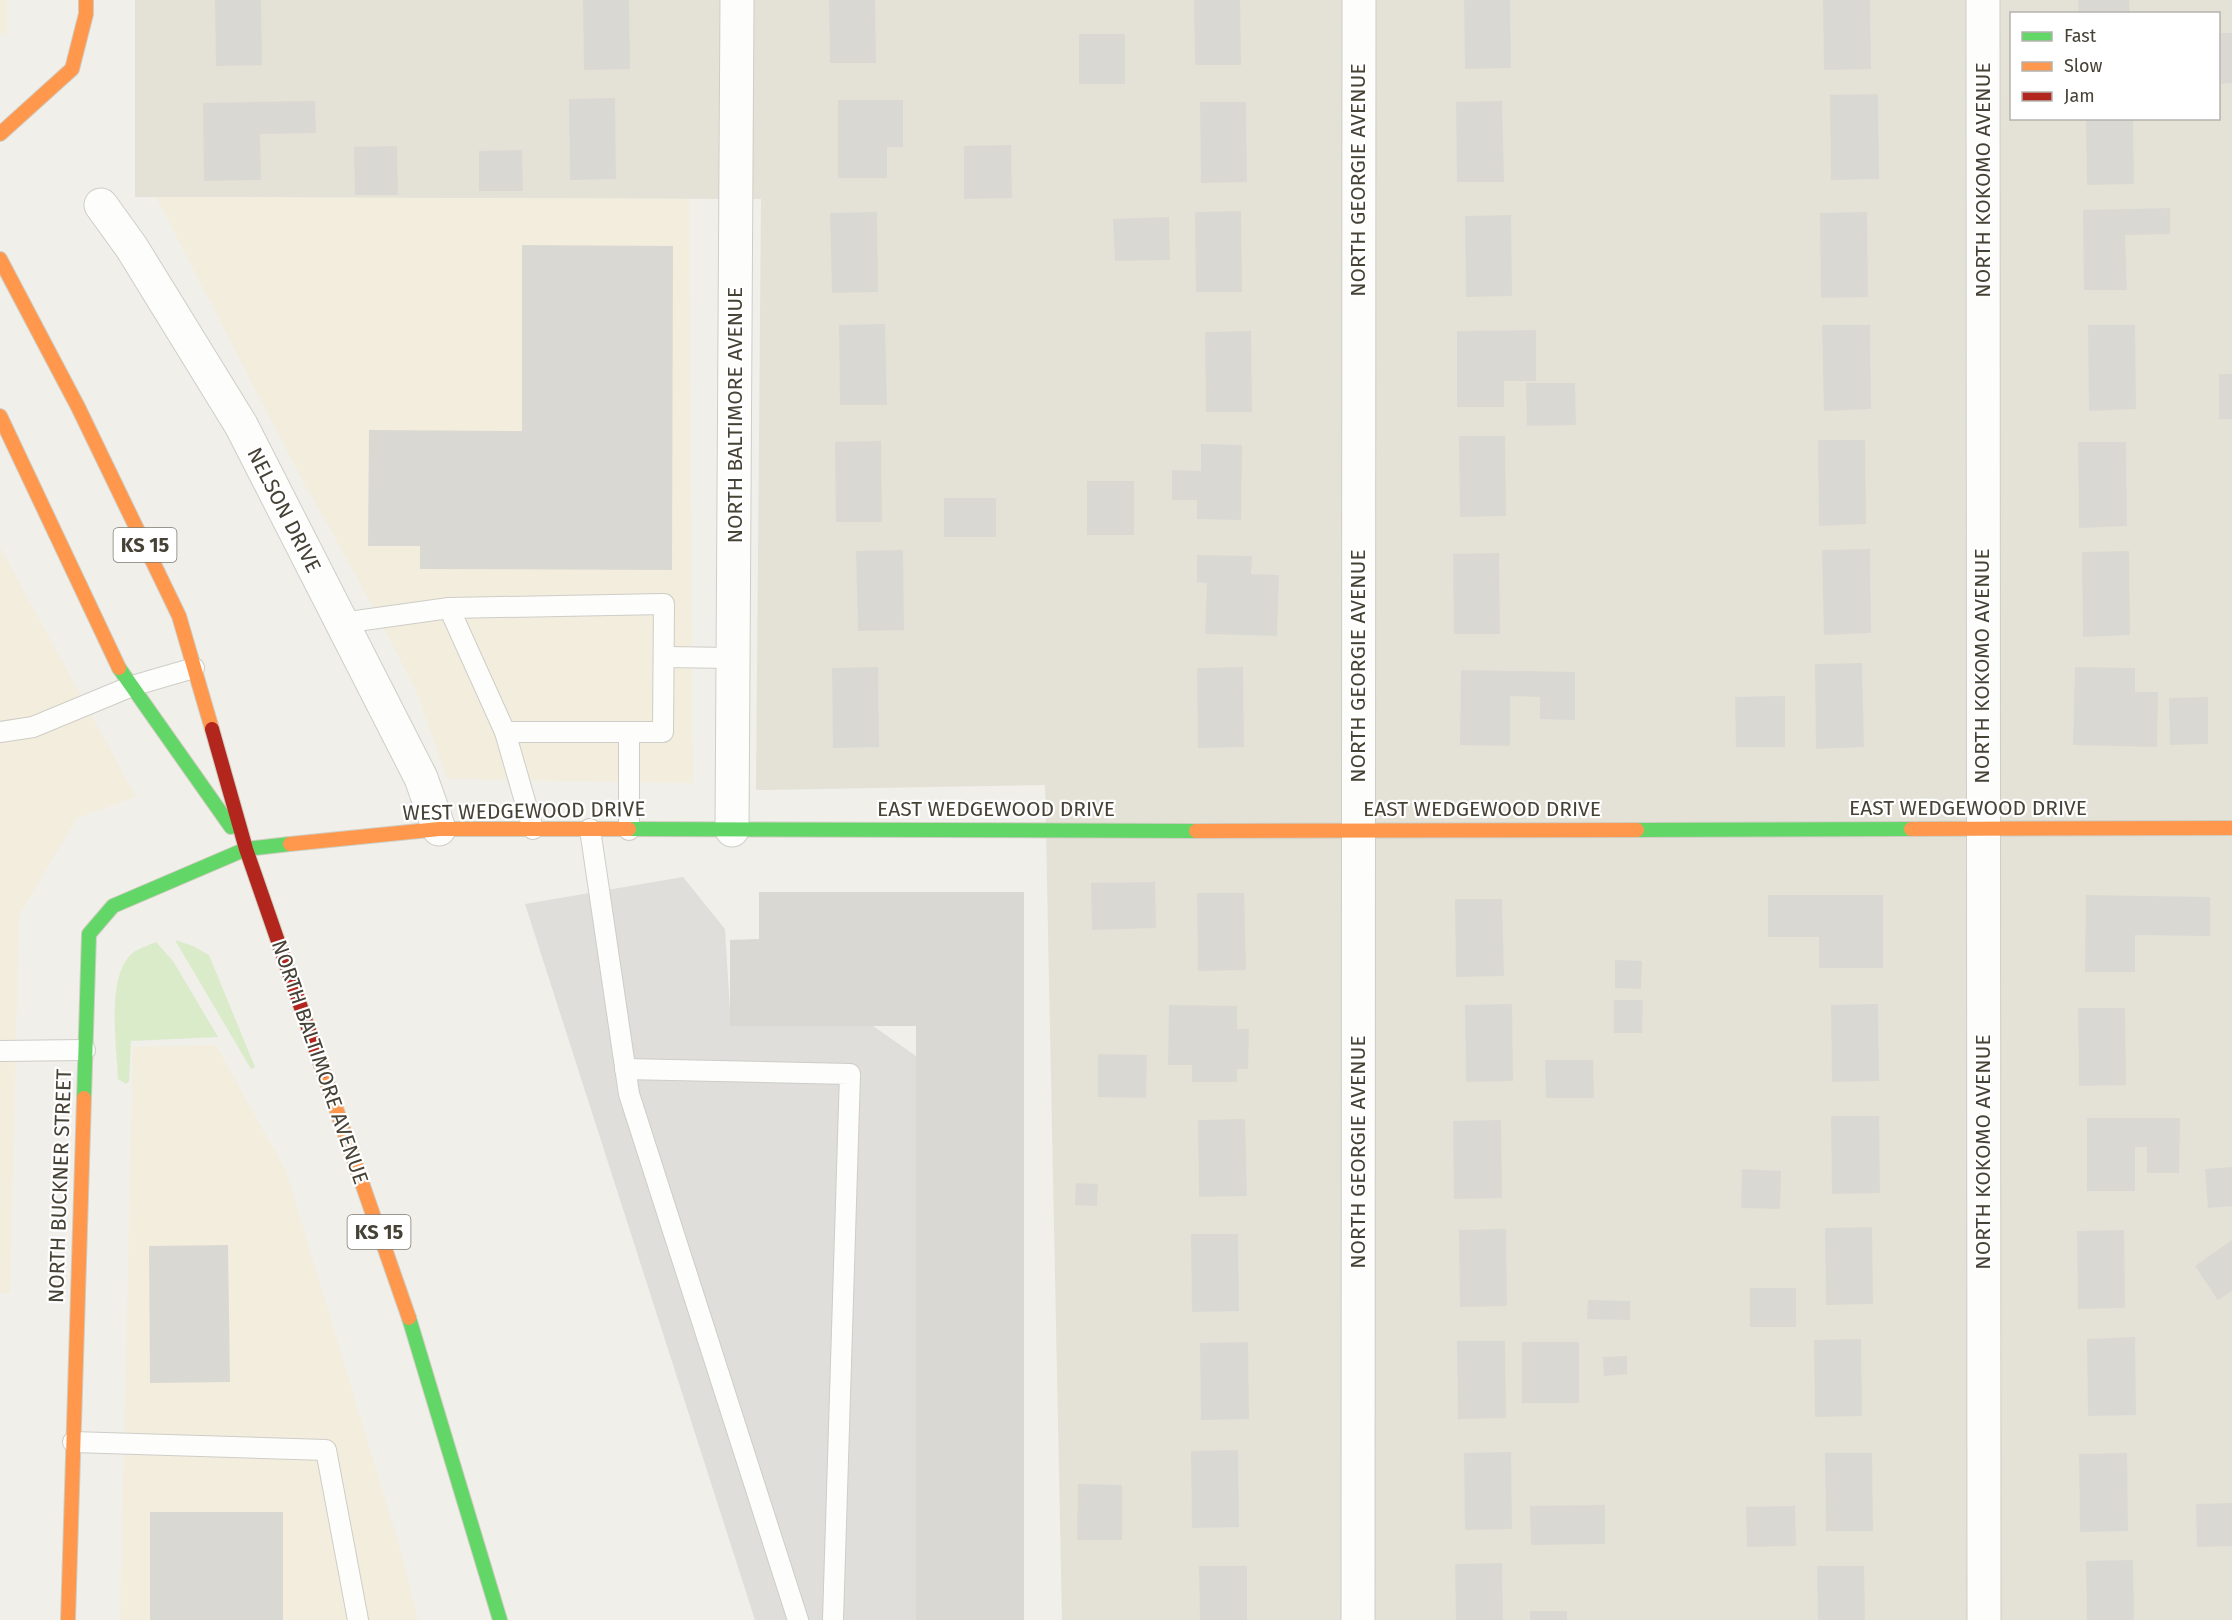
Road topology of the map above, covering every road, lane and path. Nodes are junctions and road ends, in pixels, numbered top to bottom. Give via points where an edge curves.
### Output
1 (86, 0) edge
2 (737, 0) edge
3 (1359, 0) edge
4 (1983, 0) edge
5 (0, 134) edge
6 (101, 205) dead end
7 (0, 259) edge
8 (0, 416) edge
9 (449, 608) junction
10 (342, 624) junction
11 (664, 657) junction
12 (733, 658) junction
13 (194, 668) junction
14 (132, 686) junction
15 (0, 732) edge
16 (505, 732) junction
17 (628, 732) junction
18 (2232, 828) edge
19 (439, 829) junction
20 (533, 829) junction
21 (590, 829) junction
22 (1982, 829) junction
23 (628, 830) junction
24 (732, 830) junction
25 (1357, 831) junction
26 (246, 849) junction
27 (85, 1050) junction
28 (0, 1051) edge
29 (625, 1069) junction
30 (73, 1442) junction
31 (68, 1620) edge
32 (358, 1620) edge
33 (500, 1620) edge
34 (798, 1620) edge
35 (833, 1620) edge
36 (1358, 1620) edge
37 (1984, 1620) edge

1 - 5 street via 72,69
2 - 12 street, NORTH BALTIMORE AVENUE
3 - 25 street, NORTH GEORGIE AVENUE
4 - 22 street, NORTH KOKOMO AVENUE
6 - 10 street, NELSON DRIVE via 132,248 241,425
7 - 13 street, KS 15 via 78,407 179,616
8 - 14 street, KS 15 via 113,658
9 - 10 lane
9 - 11 lane via 664,604
9 - 16 lane
10 - 19 street, NELSON DRIVE via 421,778
11 - 12 lane
11 - 17 lane via 663,732
12 - 24 street, NORTH BALTIMORE AVENUE
13 - 14 lane
13 - 26 street, KS 15
14 - 15 lane via 33,727
14 - 26 street, KS 15
16 - 17 lane
16 - 20 lane
17 - 23 lane
18 - 22 street, EAST WEDGEWOOD DRIVE
19 - 20 street, WEST WEDGEWOOD DRIVE
19 - 26 street, WEST WEDGEWOOD DRIVE
20 - 21 street, WEST WEDGEWOOD DRIVE
21 - 23 street, WEST WEDGEWOOD DRIVE
21 - 29 lane
22 - 25 street, EAST WEDGEWOOD DRIVE
22 - 37 street, NORTH KOKOMO AVENUE
23 - 24 street, WEST WEDGEWOOD DRIVE
24 - 25 street, EAST WEDGEWOOD DRIVE
25 - 36 street, NORTH GEORGIE AVENUE
26 - 27 street, NORTH BUCKNER STREET via 113,906 89,934
26 - 33 street, NORTH BALTIMORE AVENUE / KS 15 via 414,1332
27 - 28 lane
27 - 30 street, NORTH BUCKNER STREET
29 - 34 lane via 629,1094
29 - 35 lane via 850,1074
30 - 31 street, NORTH BUCKNER STREET
30 - 32 lane via 326,1450

